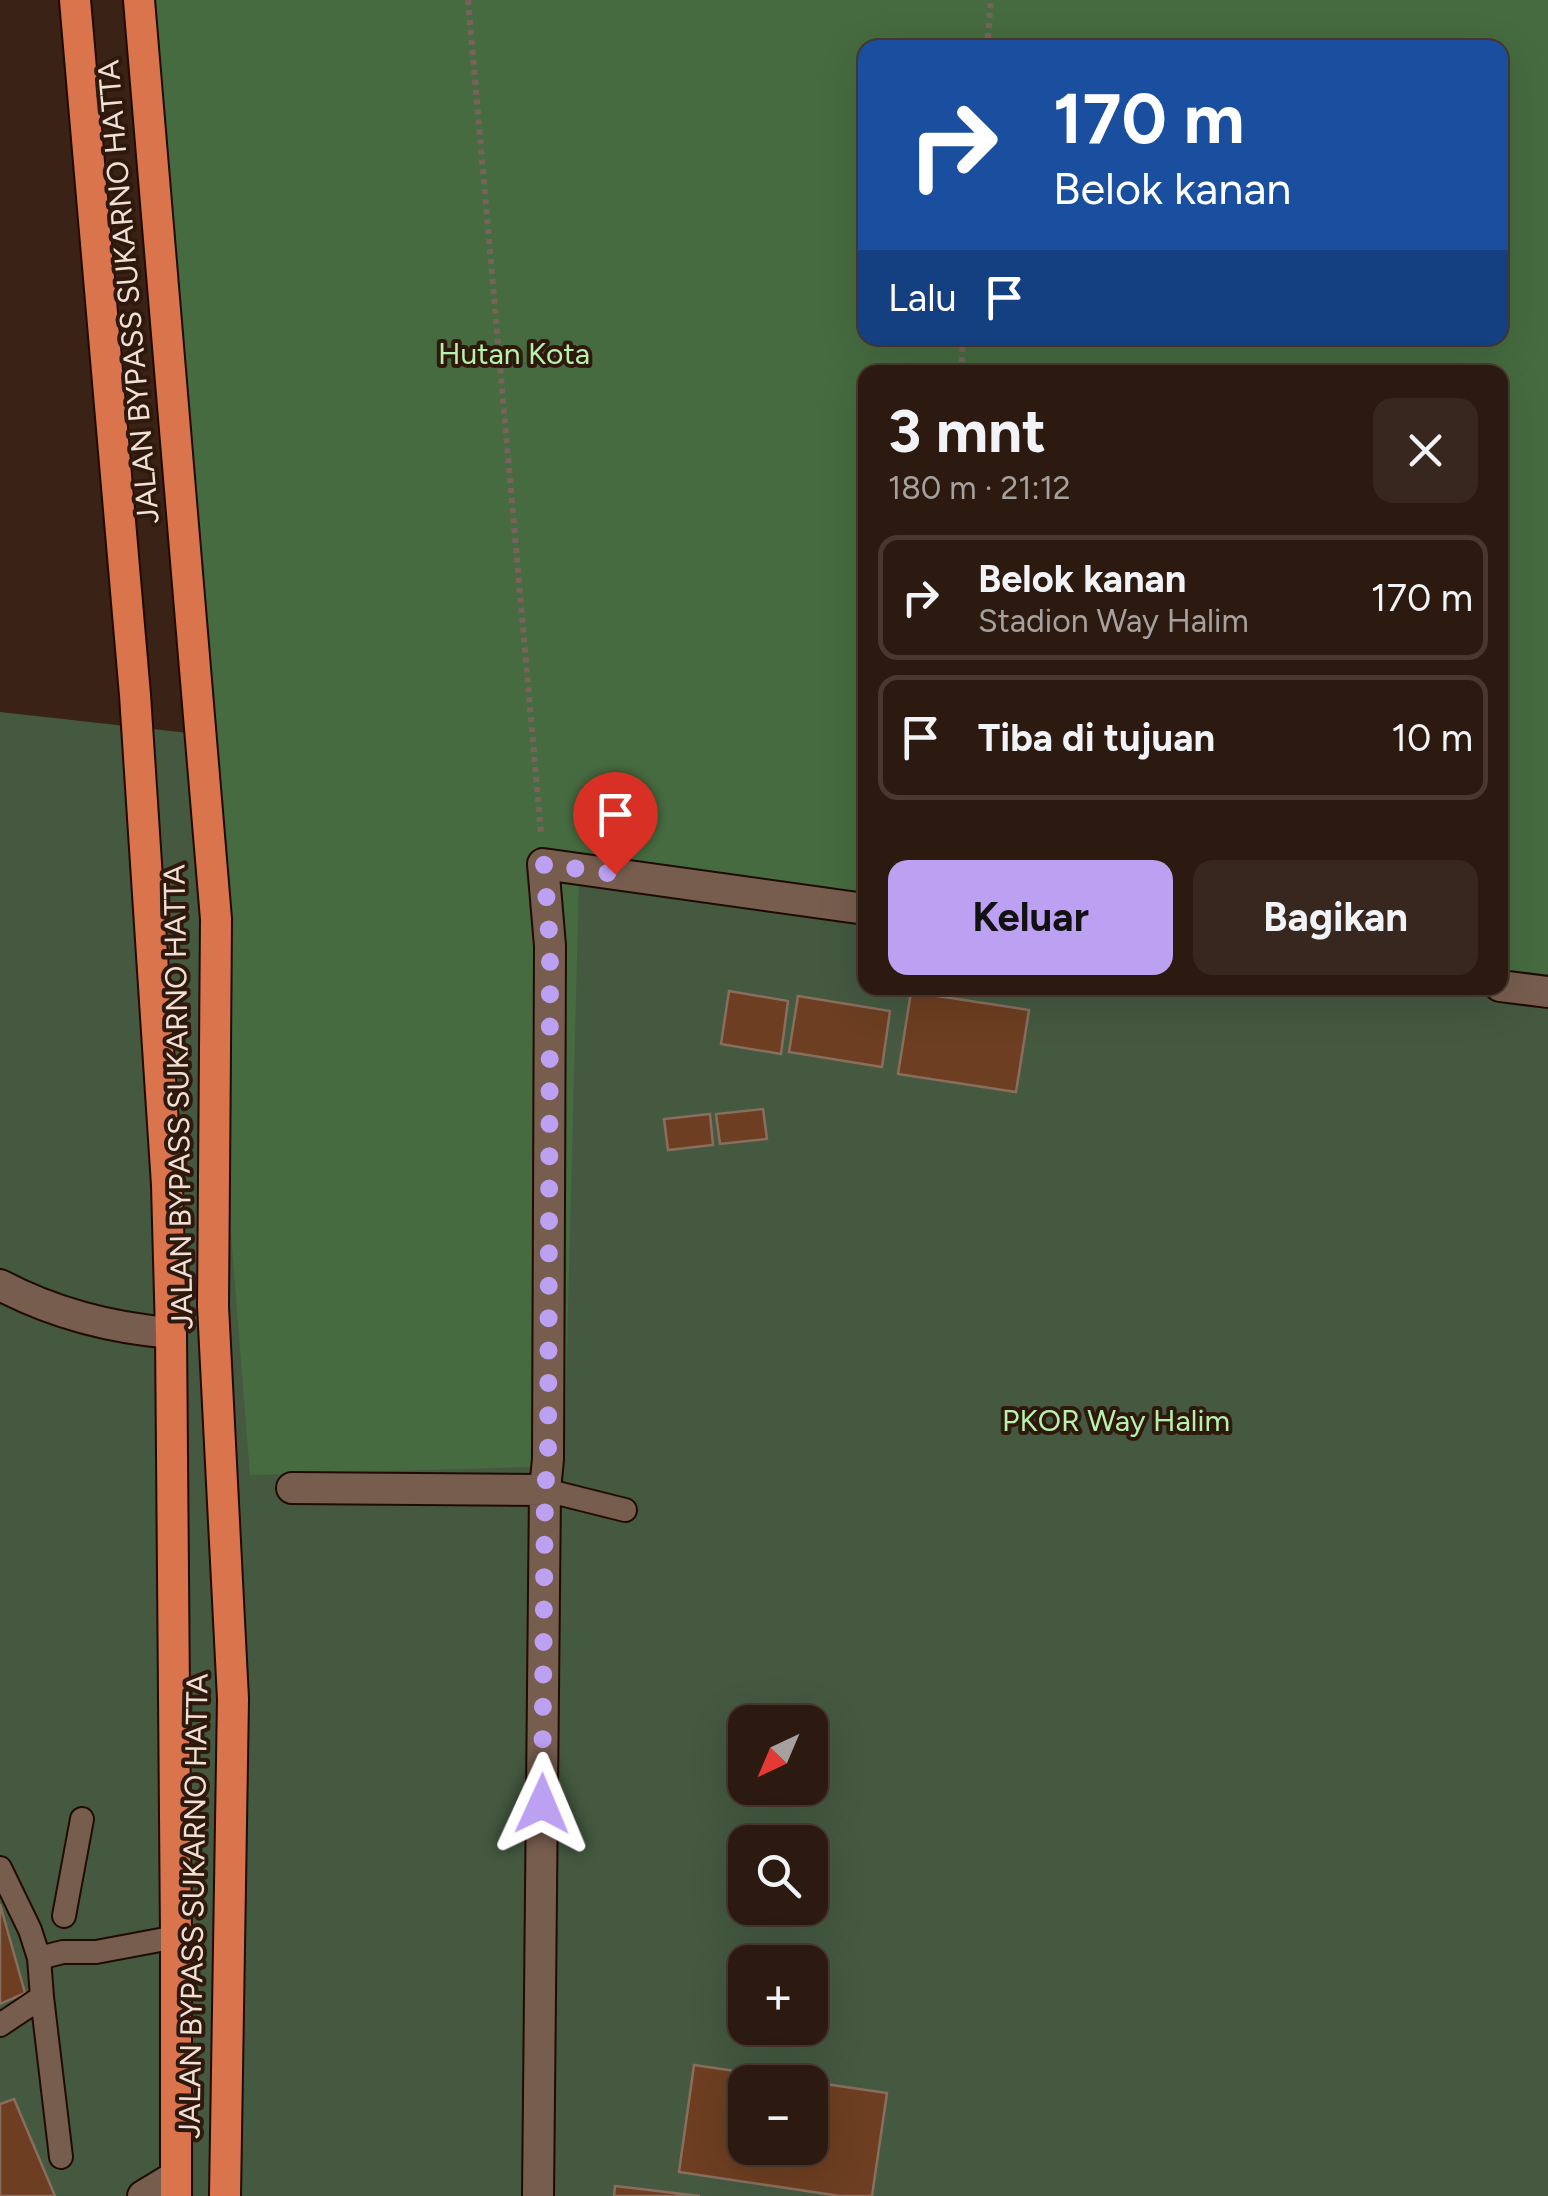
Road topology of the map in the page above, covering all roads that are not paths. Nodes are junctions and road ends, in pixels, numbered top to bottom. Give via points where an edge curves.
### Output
1 (74, 0) edge
2 (139, 0) edge
3 (858, 907) edge
4 (1508, 987) edge
5 (1548, 992) edge
6 (0, 1285) edge
7 (171, 1333) junction
8 (292, 1488) dead end
9 (545, 1490) junction
10 (625, 1510) dead end
11 (82, 1820) dead end
12 (0, 1868) edge
13 (64, 1916) junction
14 (22, 1933) junction
15 (176, 1937) junction
16 (63, 1952) junction
17 (39, 1958) junction
18 (42, 1996) junction
19 (0, 2024) edge
20 (61, 2157) dead end
21 (176, 2186) edge
22 (143, 2196) edge
23 (224, 2196) edge
24 (538, 2196) edge

1 - 7 highway, JALAN BYPASS SUKARNO HATTA via 134,695
2 - 23 highway, JALAN BYPASS SUKARNO HATTA via 216,919 213,1306 233,1698
3 - 9 street via 544,864 550,946
4 - 5 street
6 - 7 street via 79,1318
7 - 15 highway, JALAN BYPASS SUKARNO HATTA
8 - 9 street
9 - 10 lane
9 - 24 street
11 - 13 lane
12 - 14 lane
13 - 14 lane
13 - 16 lane
14 - 17 lane
15 - 16 lane
15 - 21 highway, JALAN BYPASS SUKARNO HATTA
16 - 17 lane
17 - 18 lane
18 - 19 lane
18 - 20 lane
21 - 22 street

